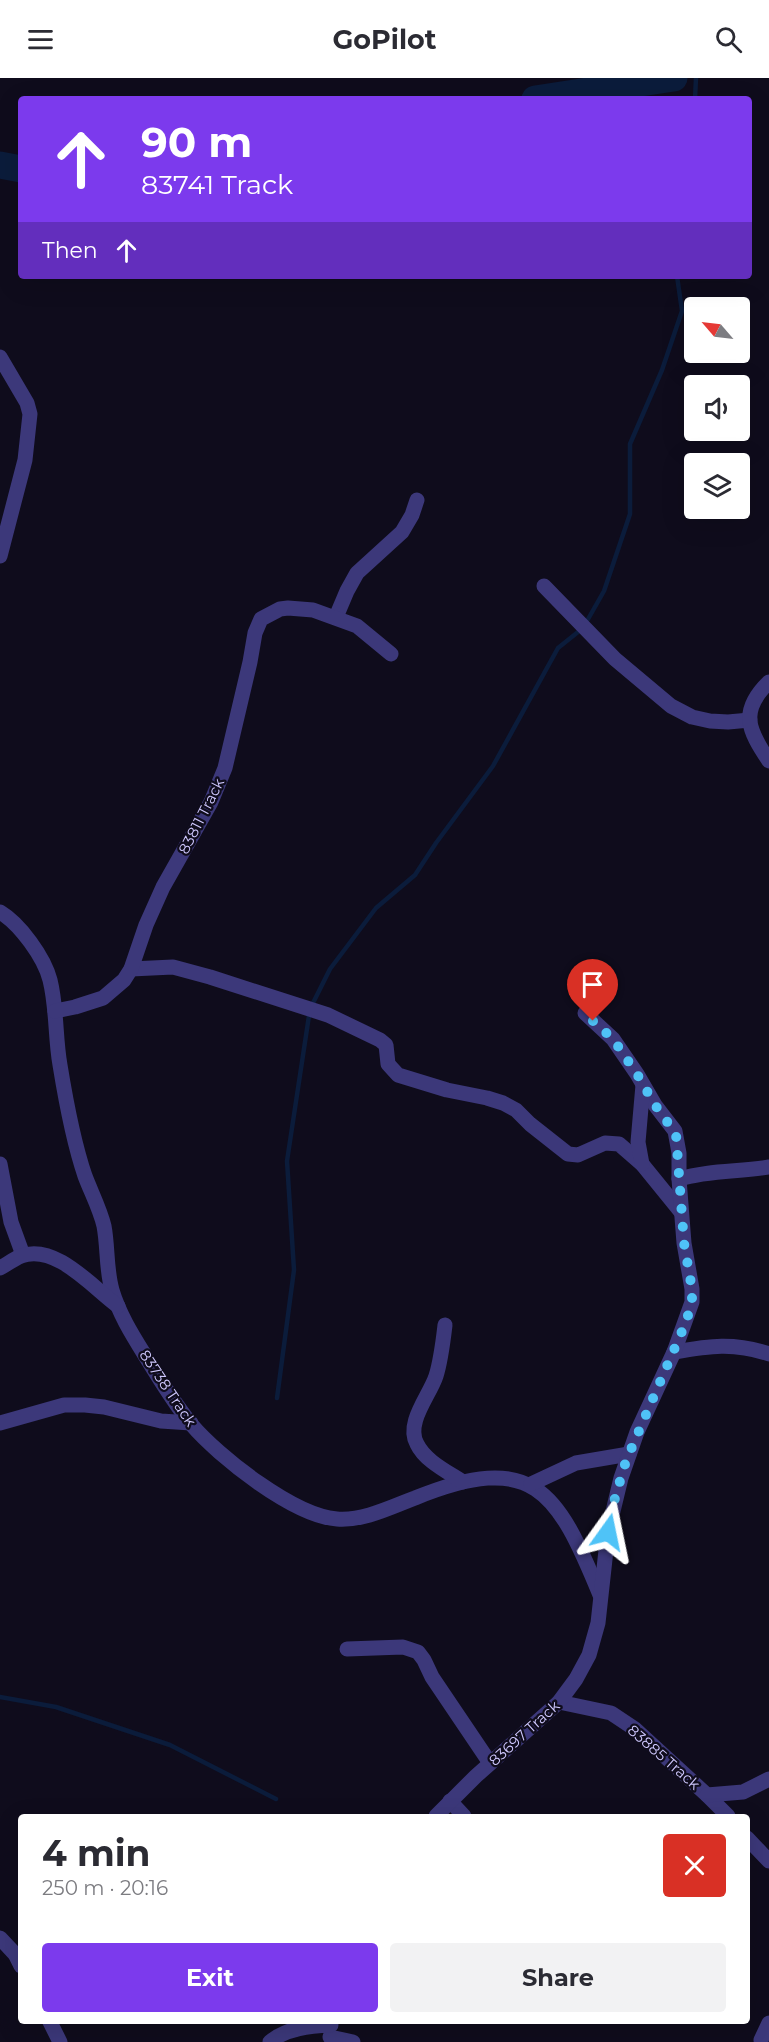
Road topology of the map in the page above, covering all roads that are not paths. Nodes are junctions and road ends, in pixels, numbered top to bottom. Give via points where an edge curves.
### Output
1 (0, 358) edge
2 (417, 500) dead end
3 (0, 556) edge
4 (544, 586) dead end
5 (340, 618) junction
6 (391, 654) dead end
7 (769, 682) edge
8 (750, 720) junction
9 (769, 761) edge
10 (0, 912) edge
11 (131, 969) junction
12 (55, 1011) junction
13 (585, 1013) dead end
14 (643, 1084) junction
15 (0, 1164) edge
16 (642, 1164) junction
17 (769, 1167) edge
18 (679, 1179) junction
19 (681, 1212) junction
20 (22, 1255) junction
21 (0, 1268) edge
22 (118, 1306) junction
23 (445, 1325) dead end
24 (674, 1352) junction
25 (769, 1354) edge
26 (0, 1423) edge
27 (191, 1423) junction
28 (629, 1454) junction
29 (463, 1482) junction
30 (531, 1484) junction
31 (600, 1595) junction
32 (347, 1649) dead end
33 (559, 1702) junction
34 (490, 1763) junction
35 (769, 1779) edge
36 (707, 1795) junction
37 (450, 1801) junction
38 (438, 1814) edge
39 (462, 1814) edge
40 (726, 1814) edge
41 (750, 1841) edge
42 (769, 1861) edge
43 (0, 1938) edge
44 (18, 1960) edge
45 (769, 2023) edge
46 (51, 2024) edge
47 (331, 2031) edge
48 (761, 2040) dead end
49 (60, 2042) edge
50 (270, 2042) edge
51 (354, 2042) edge

1 - 3 street via 30,414 25,460
2 - 5 street via 402,532 357,573
4 - 8 street via 615,659 671,706 710,721
5 - 6 street via 357,626
5 - 11 street, 83811 Track via 288,608 266,615 258,623 225,768 211,802 163,887
7 - 8 street via 751,704
8 - 9 street via 754,737
10 - 12 street, 83738 Track via 38,954 50,978
11 - 12 street, 83811 Track via 103,998
11 - 16 street via 173,967 328,1015 386,1045 388,1064 398,1075 503,1103 567,1154 578,1155 612,1142 628,1150
12 - 22 street, 83738 Track via 60,1066 76,1142 103,1224 109,1280
13 - 14 street, 83697 Track via 613,1039
14 - 16 street via 638,1142
14 - 18 street, 83697 Track via 676,1134
15 - 20 street
16 - 19 street
17 - 18 street
18 - 19 street, 83697 Track
19 - 24 street, 83697 Track via 692,1296
20 - 21 street
20 - 22 street via 62,1261
22 - 27 street, 83738 Track
23 - 29 street via 437,1373 417,1419 414,1440 423,1454
24 - 25 street via 719,1345
24 - 28 street, 83697 Track
26 - 27 street via 64,1405 85,1405 161,1421
27 - 29 street, 83738 Track via 245,1473 304,1509 330,1518 360,1517
28 - 30 street via 576,1463
28 - 31 street, 83697 Track via 610,1521
29 - 30 street, 83738 Track via 502,1478
30 - 31 street via 542,1491 562,1516
31 - 33 street, 83697 Track via 598,1623 589,1655
32 - 34 street via 403,1647 418,1652
33 - 34 street, 83697 Track
33 - 36 street, 83885 Track via 611,1713 635,1729
34 - 37 street, 83697 Track
35 - 36 street via 743,1792
36 - 40 street, 83885 Track
37 - 38 street, 83697 Track
37 - 39 street
41 - 42 street
43 - 44 street
45 - 48 street
46 - 49 street
47 - 50 street via 311,2026
47 - 51 street

